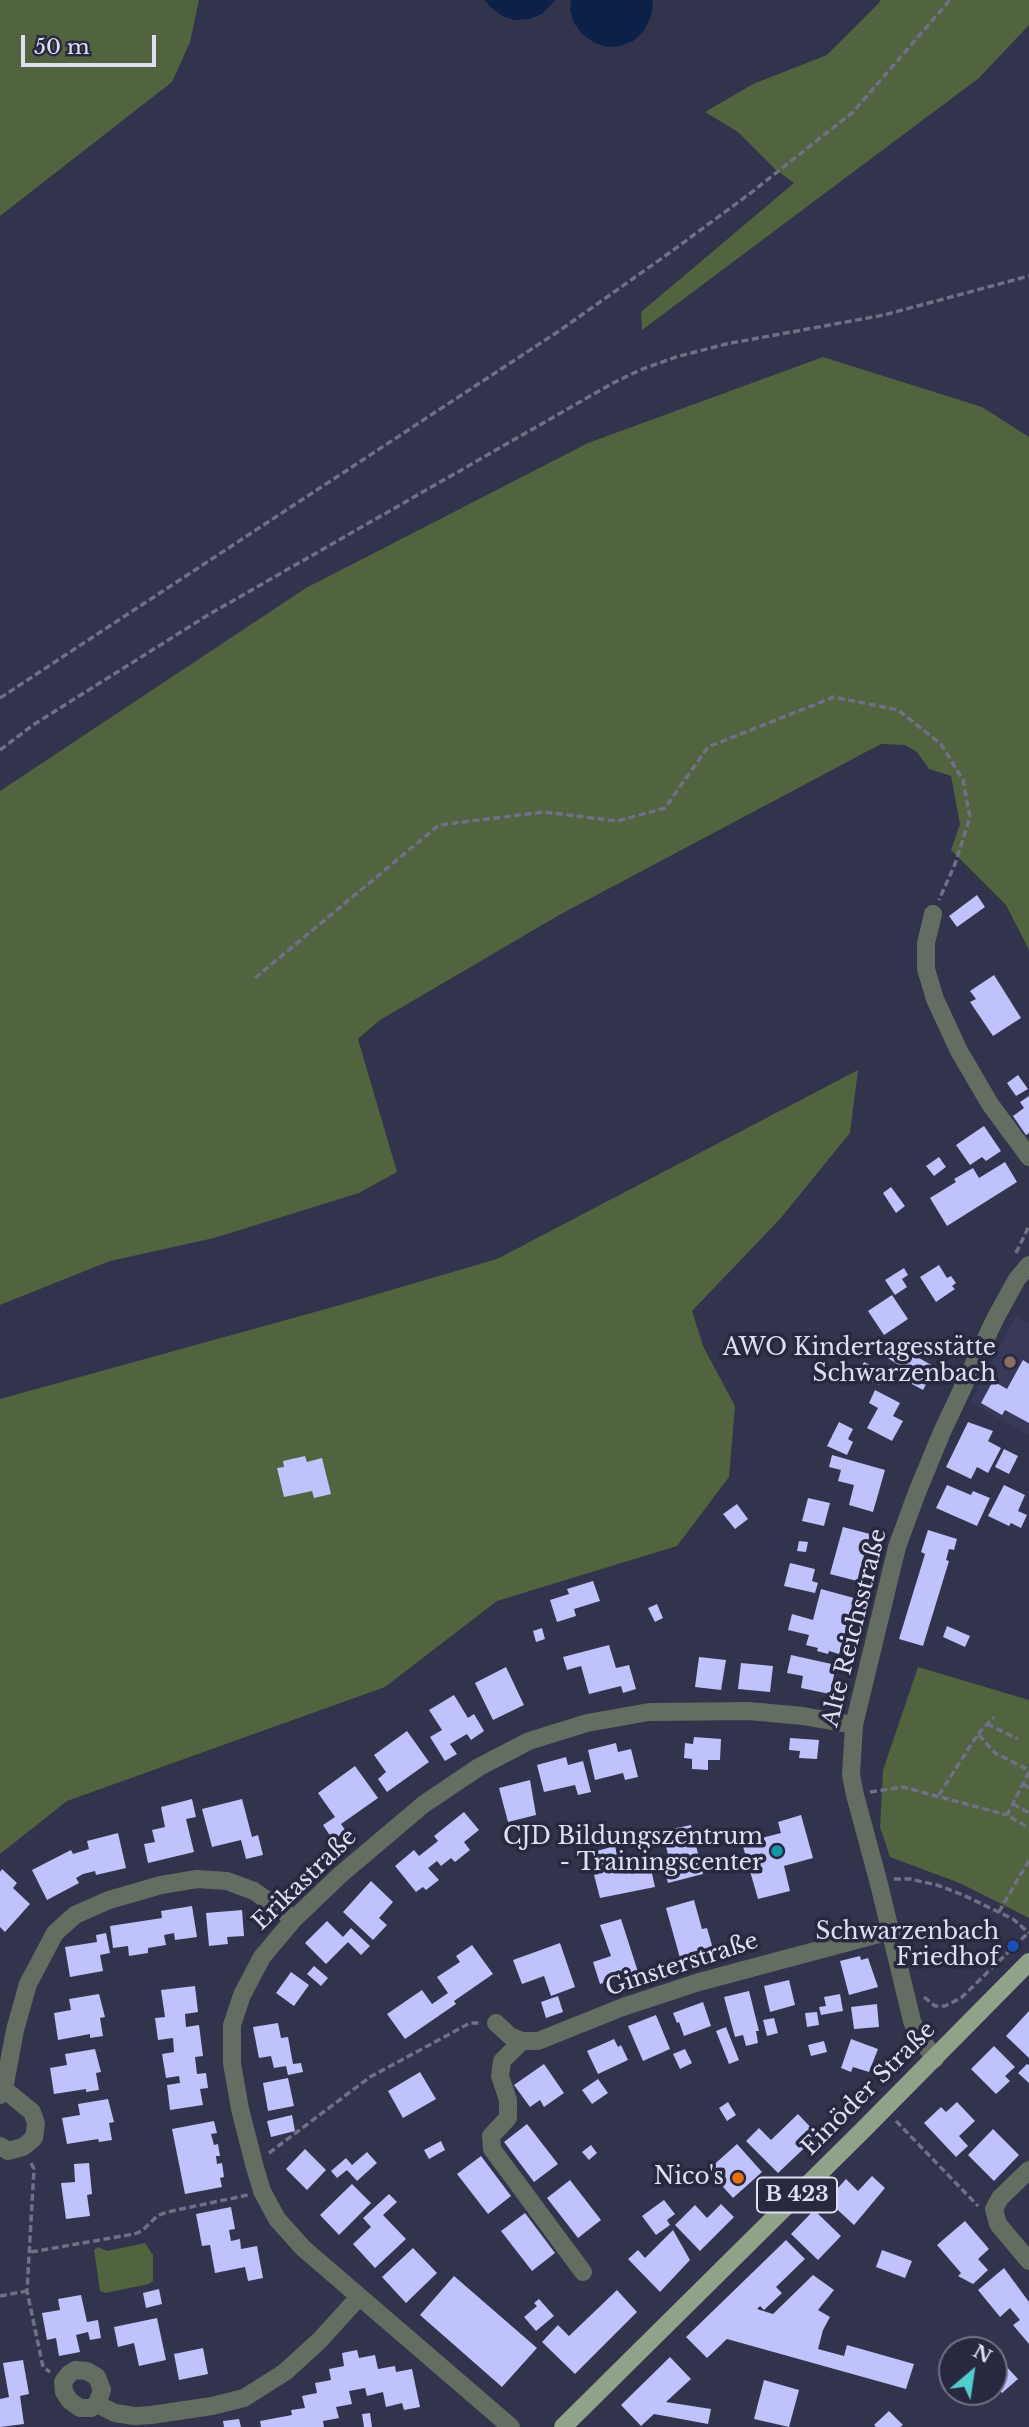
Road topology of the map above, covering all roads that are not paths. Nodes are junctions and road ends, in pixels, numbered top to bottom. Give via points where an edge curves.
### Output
1 (933, 914) road end
2 (1029, 1157) edge
3 (1029, 1265) edge
4 (853, 1725) junction
5 (294, 1919) junction
6 (891, 1931) junction
7 (1029, 1962) edge
8 (496, 2023) road end
9 (522, 2041) junction
10 (934, 2059) junction
11 (2, 2092) edge
12 (0, 2146) edge
13 (1029, 2170) edge
14 (1029, 2261) edge
15 (583, 2272) dead end
16 (359, 2297) junction
17 (97, 2404) junction
18 (511, 2427) edge
19 (563, 2427) edge

1 - 2 street via 926,969 935,999 990,1104
3 - 4 street, Alte Reichsstraße via 995,1319 916,1494 897,1548
4 - 5 street, Erikastraße via 749,1711 649,1712 587,1723 529,1741 478,1767 424,1804
4 - 6 street, Alte Reichsstraße via 851,1775
5 - 11 street via 254,1891 228,1881 197,1879 109,1900 75,1915 55,1933 29,1984
5 - 16 street, Erikastraße via 262,1957 242,1995 232,2025 232,2063 254,2164 277,2219
6 - 9 street, Ginsterstraße via 699,1982 538,2041
6 - 10 street, Alte Reichsstraße via 918,2035
7 - 10 main road, Einöder Straße / B 423
8 - 9 street
9 - 15 street via 502,2061 500,2076 508,2119 491,2136 492,2149
10 - 19 main road, Einöder Straße / B 423
11 - 12 street via 32,2112 36,2123 34,2138 23,2147 8,2151
13 - 14 street via 994,2209 998,2224
16 - 17 street via 285,2372 244,2398 150,2415 115,2413
16 - 18 street, Erikastraße
17 - 17 street via 79,2408 69,2401 64,2382 75,2370 97,2377 102,2390

